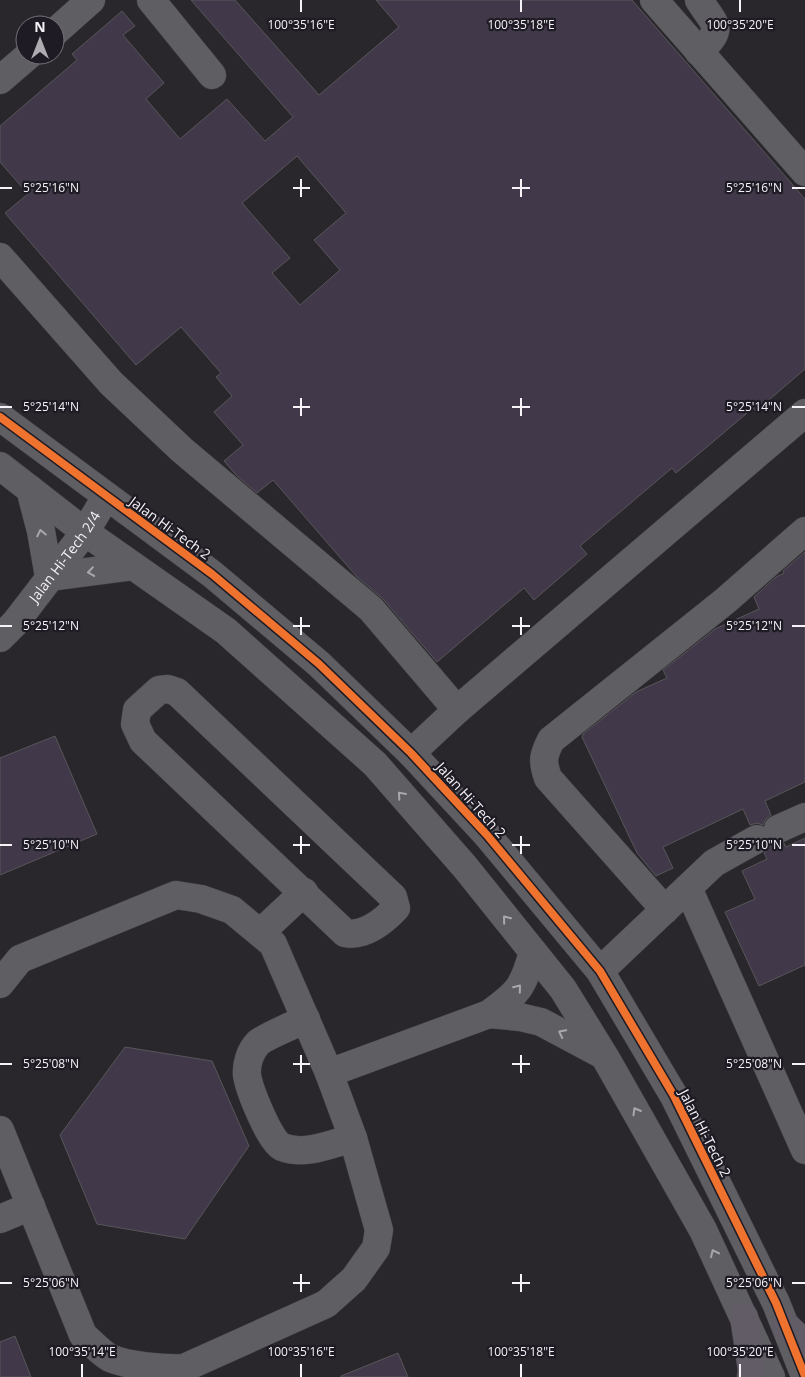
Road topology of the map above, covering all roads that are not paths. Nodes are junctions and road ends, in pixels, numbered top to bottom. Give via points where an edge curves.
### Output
1 (92, 0) edge
2 (150, 0) edge
3 (654, 0) edge
4 (698, 0) edge
5 (65, 23) edge
6 (699, 52) junction
7 (17, 65) edge
8 (212, 75) dead end
9 (0, 80) edge
10 (805, 172) edge
11 (0, 256) edge
12 (805, 412) edge
13 (0, 417) edge
14 (0, 466) edge
15 (30, 489) junction
16 (106, 497) junction
17 (805, 531) edge
18 (85, 532) junction
19 (133, 566) junction
20 (49, 577) junction
21 (0, 638) edge
22 (457, 710) junction
23 (411, 753) junction
24 (805, 817) edge
25 (688, 888) junction
26 (304, 892) junction
27 (665, 910) junction
28 (260, 934) junction
29 (533, 952) junction
30 (600, 971) junction
31 (0, 984) edge
32 (489, 1014) junction
33 (306, 1019) junction
34 (604, 1056) junction
35 (329, 1073) junction
36 (0, 1130) edge
37 (353, 1138) junction
38 (805, 1150) edge
39 (31, 1206) junction
40 (0, 1219) edge
41 (744, 1317) junction
42 (795, 1335) edge
43 (805, 1376) edge
44 (751, 1377) edge
45 (771, 1377) edge

1 - 5 street
2 - 8 street
3 - 6 street
4 - 6 street via 715,25 716,32
6 - 10 street
7 - 9 street
11 - 22 street via 111,383 182,450 371,609
12 - 22 street
13 - 16 street, Jalan Hi-Tech 2
14 - 15 street
15 - 18 street
20 -> 15 street
16 - 18 street, Jalan Hi-Tech 2/4
16 - 23 street, Jalan Hi-Tech 2 via 212,574 319,664
17 - 27 street via 725,602 551,740 544,753 543,765 548,778
18 - 19 street
18 - 20 street, Jalan Hi-Tech 2/4
19 -> 20 street
29 -> 19 street via 465,867 374,764 226,631
20 - 21 street, Jalan Hi-Tech 2/4
22 - 23 street
23 - 30 street, Jalan Hi-Tech 2 via 487,835
24 - 25 street via 714,863
25 - 27 street
25 - 38 street
26 - 26 street via 142,741 135,724 137,710 159,690 177,692 393,897 396,908 388,917 353,935 345,933
26 - 28 street
27 - 30 street
28 - 31 street via 232,910 201,899 176,895 20,959
28 - 33 street via 273,944
32 -> 29 street via 522,985
29 - 34 street via 563,990
30 - 42 street, Jalan Hi-Tech 2 via 674,1096
34 -> 32 street via 541,1022
32 - 35 street
33 - 35 street
33 - 37 street via 258,1043 250,1057 247,1074 250,1089 273,1140 281,1146 313,1150
41 -> 34 street via 703,1230
35 - 37 street
36 - 39 street
37 - 39 street via 379,1230 376,1248 354,1279 326,1304 184,1368 142,1366 109,1357 83,1334
39 - 40 street
41 - 44 main road
41 - 45 street
42 - 43 street, Jalan Hi-Tech 2

